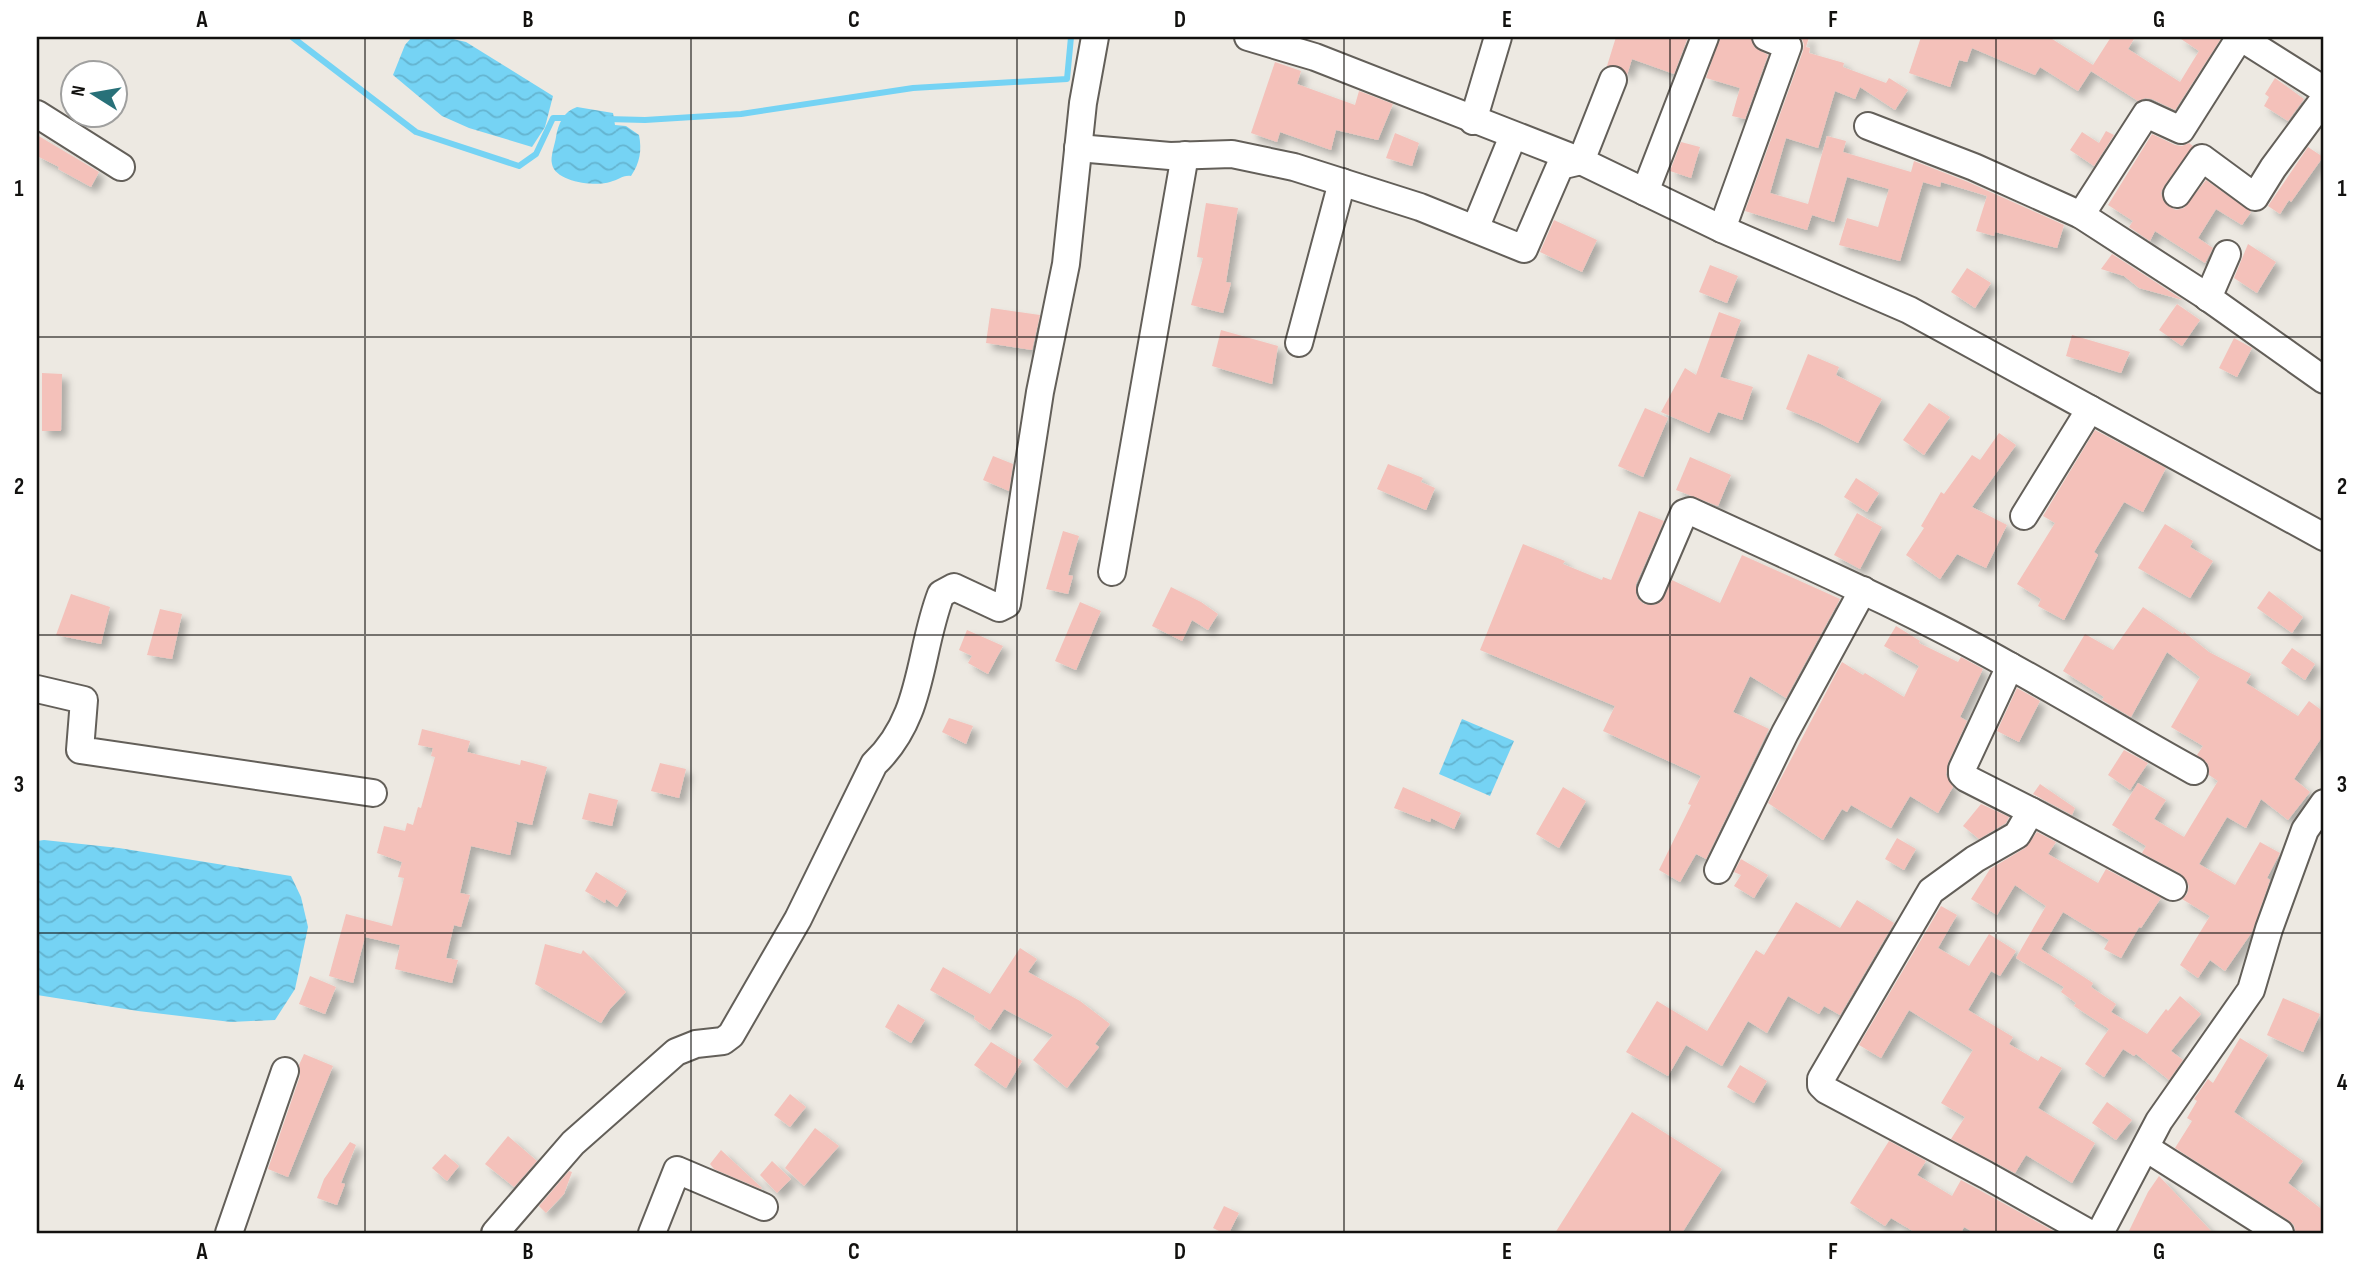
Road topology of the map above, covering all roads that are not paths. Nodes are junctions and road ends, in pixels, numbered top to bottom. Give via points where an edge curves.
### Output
1 (1095, 37) edge
2 (1248, 37) edge
3 (1498, 37) edge
4 (1705, 37) edge
5 (1766, 37) edge
6 (1613, 80) dead end
7 (2324, 90) edge
8 (2324, 99) edge
9 (37, 114) edge
10 (1473, 121) junction
11 (1868, 126) dead end
12 (1513, 135) junction
13 (1079, 148) junction
14 (1185, 155) junction
15 (1581, 161) junction
16 (121, 167) dead end
17 (1342, 182) junction
18 (1645, 192) junction
19 (2177, 194) dead end
20 (2081, 215) junction
21 (1475, 229) junction
22 (1722, 229) junction
23 (2227, 254) dead end
24 (2208, 298) junction
25 (1299, 343) dead end
26 (2324, 380) edge
27 (2090, 409) junction
28 (2024, 516) dead end
29 (2324, 537) edge
30 (1112, 572) dead end
31 (1651, 590) dead end
32 (1863, 590) junction
33 (2010, 666) junction
34 (37, 689) edge
35 (2194, 771) dead end
36 (373, 793) dead end
37 (2324, 803) edge
38 (2031, 811) junction
39 (1718, 870) dead end
40 (2173, 887) dead end
41 (285, 1072) dead end
42 (2146, 1148) junction
43 (764, 1207) dead end
44 (2265, 1230) edge
45 (229, 1233) edge
46 (495, 1233) edge
47 (652, 1233) edge
48 (2089, 1233) edge
49 (2100, 1233) edge

1 - 13 street
2 - 10 street via 1315,57
3 - 10 street
4 - 18 street
5 - 22 street via 1788,46
6 - 15 street
7 - 20 street via 2240,37 2181,130 2146,114
8 - 19 street via 2255,197 2202,158
9 - 16 street
10 - 12 street
11 - 20 street
12 - 15 street
12 - 21 street
13 - 14 street
13 - 46 street via 1066,264 1040,392 1007,604 999,608 954,587 941,594 902,731 874,764 799,919 732,1035 676,1052 573,1143
14 - 17 street via 1232,153
14 - 30 street
15 - 18 street
15 - 21 street via 1559,166 1524,249
17 - 21 street
17 - 25 street
18 - 22 street
20 - 24 street
22 - 27 street via 1909,310
23 - 24 street
24 - 26 street
27 - 28 street
27 - 29 street
31 - 32 street via 1684,513 1690,511
32 - 33 street
32 - 39 street via 1785,733
33 - 35 street
33 - 38 street via 1962,774
34 - 36 street via 84,700 80,750
37 - 42 street via 2305,830 2250,990 2159,1121
38 - 40 street
38 - 48 street via 2017,835 1931,891 1821,1085
41 - 45 street
42 - 44 street
42 - 49 street
43 - 47 street via 677,1170

